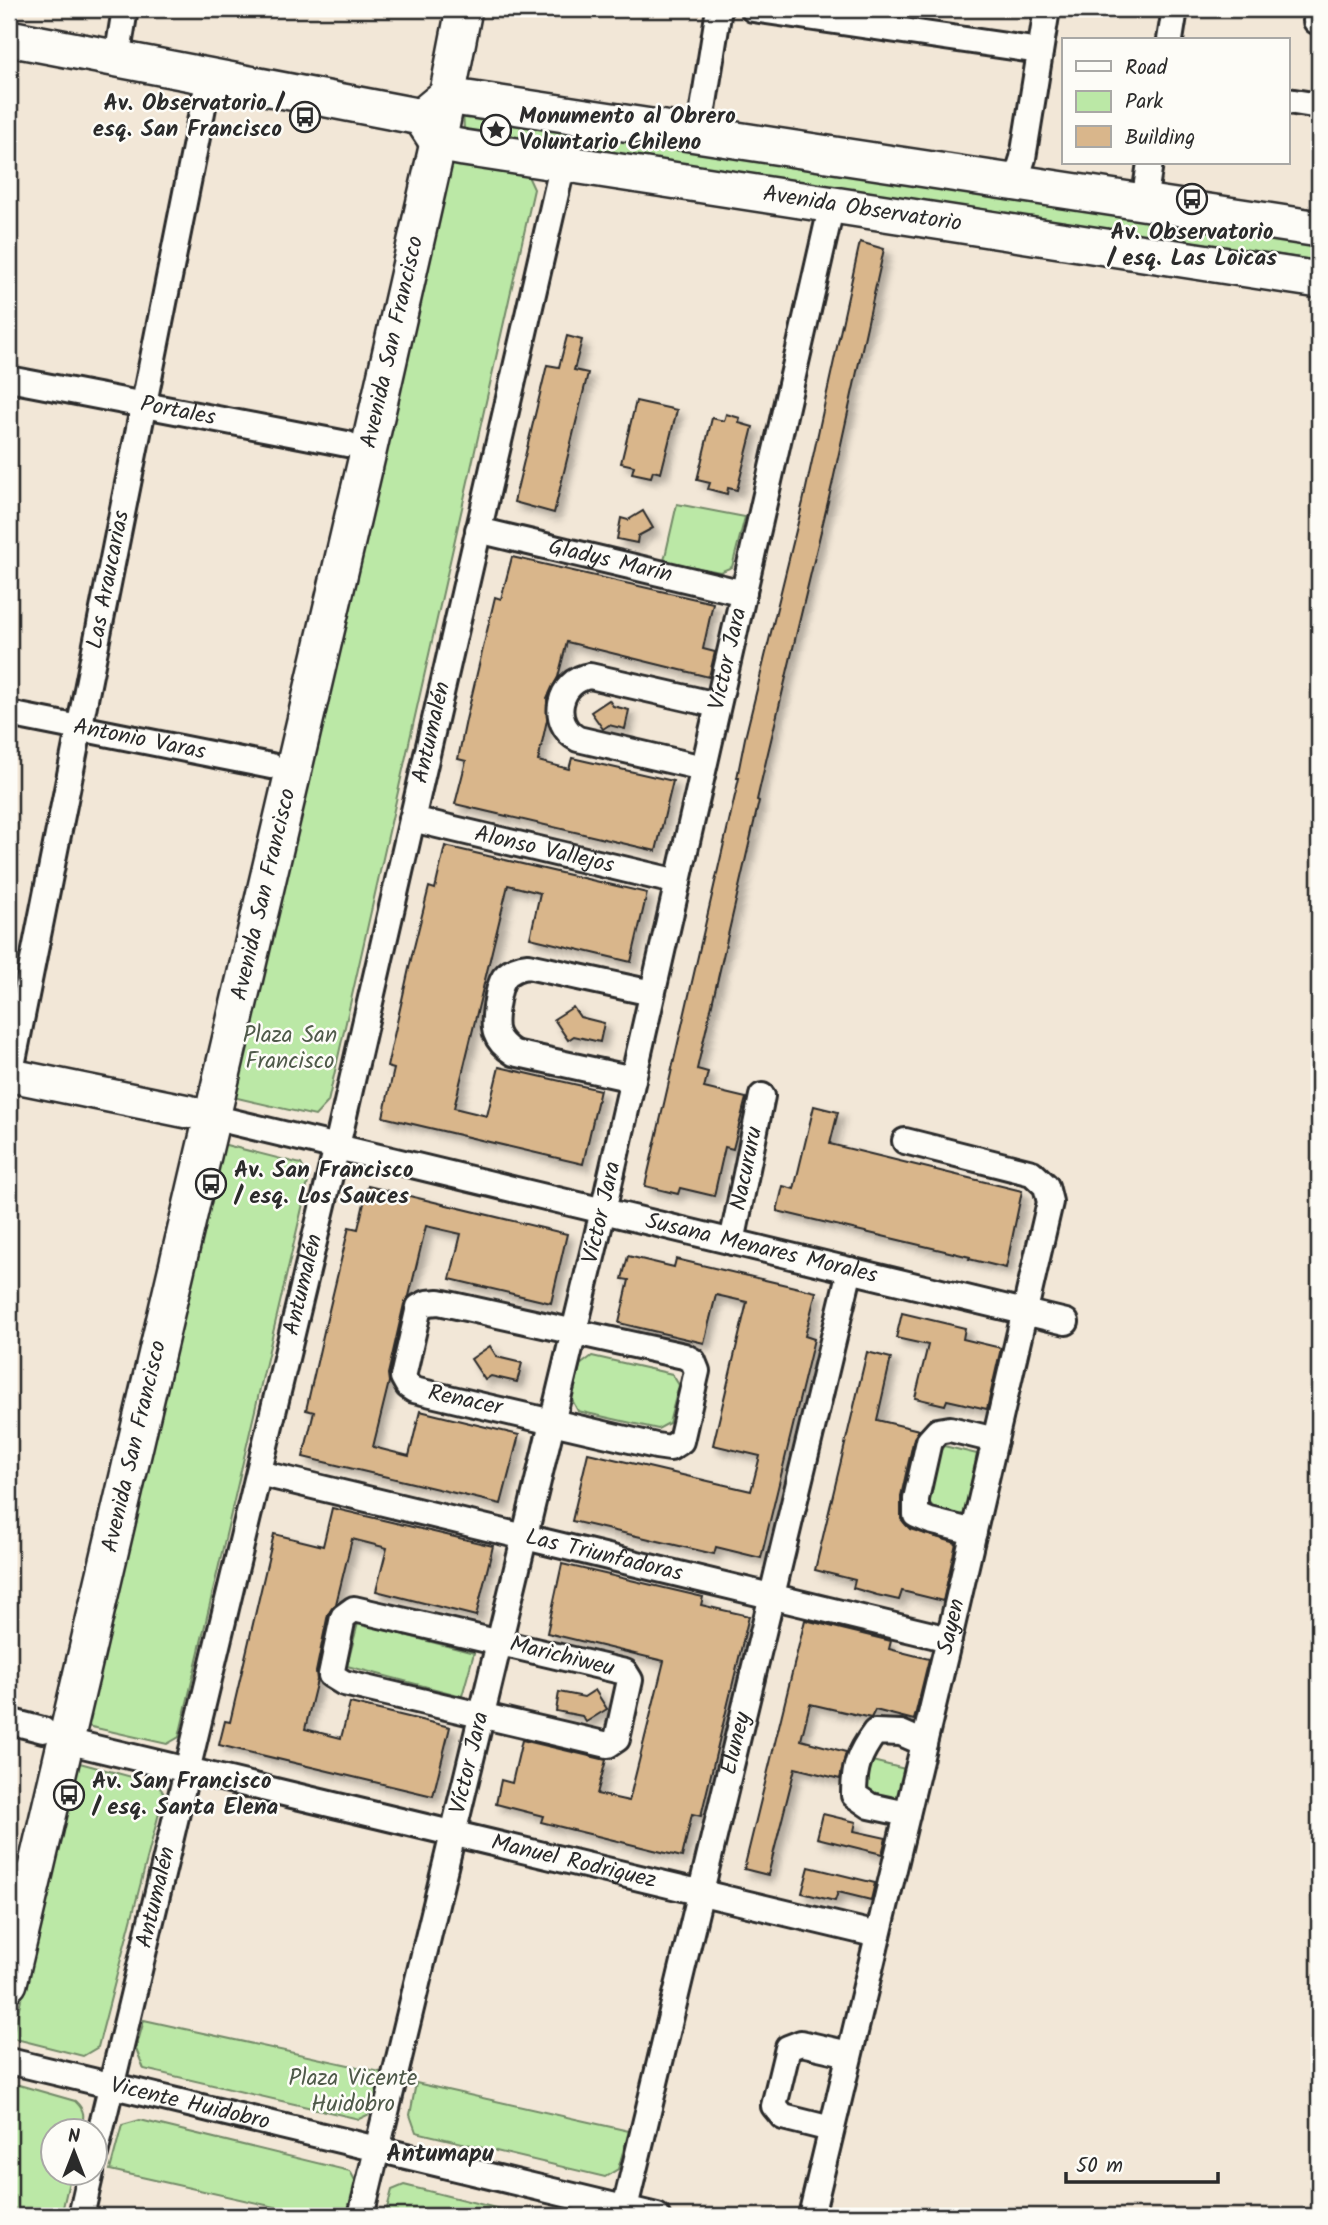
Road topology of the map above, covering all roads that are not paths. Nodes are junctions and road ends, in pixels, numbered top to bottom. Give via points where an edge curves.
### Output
1 (125, 9) edge
2 (440, 9) edge
3 (464, 9) edge
4 (719, 9) edge
5 (753, 9) edge
6 (1047, 9) edge
7 (1175, 9) edge
8 (9, 38) edge
9 (1170, 38) edge
10 (1040, 51) junction
11 (117, 59) junction
12 (209, 77) junction
13 (1290, 101) edge
14 (1319, 106) edge
15 (435, 119) junction
16 (699, 134) junction
17 (563, 163) junction
18 (1150, 164) edge
19 (1015, 183) junction
20 (1144, 202) junction
21 (832, 204) junction
22 (981, 229) junction
23 (1319, 229) edge
24 (1319, 280) edge
25 (9, 379) edge
26 (144, 405) junction
27 (347, 444) junction
28 (478, 530) junction
29 (744, 593) junction
30 (718, 705) junction
31 (9, 715) edge
32 (79, 728) junction
33 (271, 766) junction
34 (703, 768) junction
35 (412, 819) junction
36 (678, 882) junction
37 (652, 993) junction
38 (9, 1077) edge
39 (633, 1079) junction
40 (762, 1096) dead end
41 (201, 1114) junction
42 (905, 1141) dead end
43 (337, 1146) junction
44 (603, 1211) junction
45 (732, 1241) junction
46 (850, 1270) junction
47 (1024, 1312) junction
48 (1066, 1322) dead end
49 (573, 1331) junction
50 (552, 1420) junction
51 (995, 1440) junction
52 (259, 1473) junction
53 (974, 1532) junction
54 (524, 1537) junction
55 (772, 1596) junction
56 (949, 1639) junction
57 (498, 1641) junction
58 (480, 1716) junction
59 (9, 1721) edge
60 (55, 1735) junction
61 (924, 1743) junction
62 (188, 1770) junction
63 (907, 1814) junction
64 (452, 1833) junction
65 (9, 1874) edge
66 (701, 1893) junction
67 (878, 1935) junction
68 (9, 1983) edge
69 (849, 2054) junction
70 (9, 2061) edge
71 (112, 2086) junction
72 (104, 2116) edge
73 (831, 2129) junction
74 (377, 2149) junction
75 (88, 2186) edge
76 (624, 2212) edge
77 (80, 2216) edge
78 (360, 2216) edge
79 (657, 2216) edge
80 (811, 2216) edge

1 - 11 street
2 - 15 main road, Avenida San Francisco
3 - 15 main road, Avenida San Francisco
4 - 16 street
5 - 10 street
6 - 10 street
7 - 9 street
8 - 11 main road, Avenida Observatorio
10 - 19 street
11 - 12 main road, Avenida Observatorio
12 - 15 main road, Avenida Observatorio
12 - 26 street, Las Araucarias
13 - 14 street
15 - 16 main road, Avenida Observatorio
15 - 17 main road, Avenida Observatorio
15 - 27 main road, Avenida San Francisco
15 - 41 main road, Avenida San Francisco
16 - 19 main road, Avenida Observatorio
17 - 21 main road, Avenida Observatorio
17 - 28 street, Antumalén
18 - 20 street
19 - 20 main road, Avenida Observatorio
19 - 22 main road via 1002,210
20 - 23 main road, Avenida Observatorio
21 - 22 main road, Avenida Observatorio
21 - 29 street, Víctor Jara
22 - 24 main road, Avenida Observatorio
25 - 26 street, Portales
26 - 27 street, Portales
26 - 32 street, Las Araucarias
27 - 33 main road, Avenida San Francisco
28 - 29 street, Gladys Marín
28 - 35 street, Antumalén
29 - 30 street, Víctor Jara
30 - 34 street, Víctor Jara
30 - 34 street via 590,676 571,684 560,712 565,730 578,739
31 - 32 street, Antonio Varas
32 - 33 street, Antonio Varas
32 - 38 street, Las Araucarias
33 - 41 main road, Avenida San Francisco
34 - 36 street, Víctor Jara
35 - 36 street, Alonso Vallejos
35 - 43 street, Antumalén
36 - 37 street, Víctor Jara
37 - 39 street, Víctor Jara
37 - 39 street via 528,966 513,970 502,981 493,1023 505,1048
38 - 41 street
39 - 44 street, Víctor Jara
40 - 45 street, Nacururu
41 - 43 street, Susana Menares Morales
41 - 60 main road, Avenida San Francisco
42 - 47 street, Sayen via 1032,1173 1046,1185 1049,1202
43 - 44 street, Susana Menares Morales
43 - 52 street, Antumalén
44 - 45 street, Susana Menares Morales
44 - 49 street, Víctor Jara
45 - 46 street, Susana Menares Morales
46 - 47 street, Susana Menares Morales
46 - 55 street, Eluney
47 - 48 street, Susana Menares Morales
47 - 51 street, Sayen
49 - 50 street, Víctor Jara
49 - 50 street via 693,1361 697,1371 681,1441 670,1448 656,1446
49 - 50 street, Renacer via 439,1302 419,1307 403,1377 408,1385
50 - 54 street, Víctor Jara
51 - 53 street, Sayen
51 - 53 street via 950,1429 938,1431 929,1441 916,1515
52 - 54 street, Las Triunfadoras
52 - 62 street, Antumalén
53 - 56 street, Sayen
54 - 55 street, Las Triunfadoras
54 - 57 street, Víctor Jara
55 - 56 street, Las Triunfadoras
55 - 66 street, Eluney
56 - 61 street, Sayen
57 - 58 street, Víctor Jara
57 - 58 street, Marichiweu via 625,1672 630,1680 617,1739 608,1745
57 - 58 street, Marichiweu via 354,1609 343,1617 331,1675 344,1683
58 - 64 street, Víctor Jara
59 - 60 street, Manuel Rodriguez
60 - 62 street, Manuel Rodriguez
60 - 65 main road, Avenida San Francisco
60 - 68 main road, Avenida San Francisco
61 - 63 street, Sayen
61 - 63 street via 901,1733 875,1732 854,1771 854,1795 870,1806
62 - 64 street, Manuel Rodriguez
62 - 71 street, Antumalén
63 - 67 street, Sayen
64 - 66 street, Manuel Rodriguez
64 - 74 street, Víctor Jara
66 - 67 street, Manuel Rodriguez
66 - 76 street, Eluney
67 - 69 street, Sayen
69 - 73 street, Sayen
69 - 73 street via 801,2043 788,2048 774,2106 783,2117
70 - 71 street, Vicente Huidobro
71 - 72 street, Antumalén
71 - 74 street, Vicente Huidobro
73 - 80 street, Sayen
74 - 76 street, Vicente Huidobro
74 - 78 street, Víctor Jara
75 - 77 street
76 - 79 street, Vicente Huidobro

